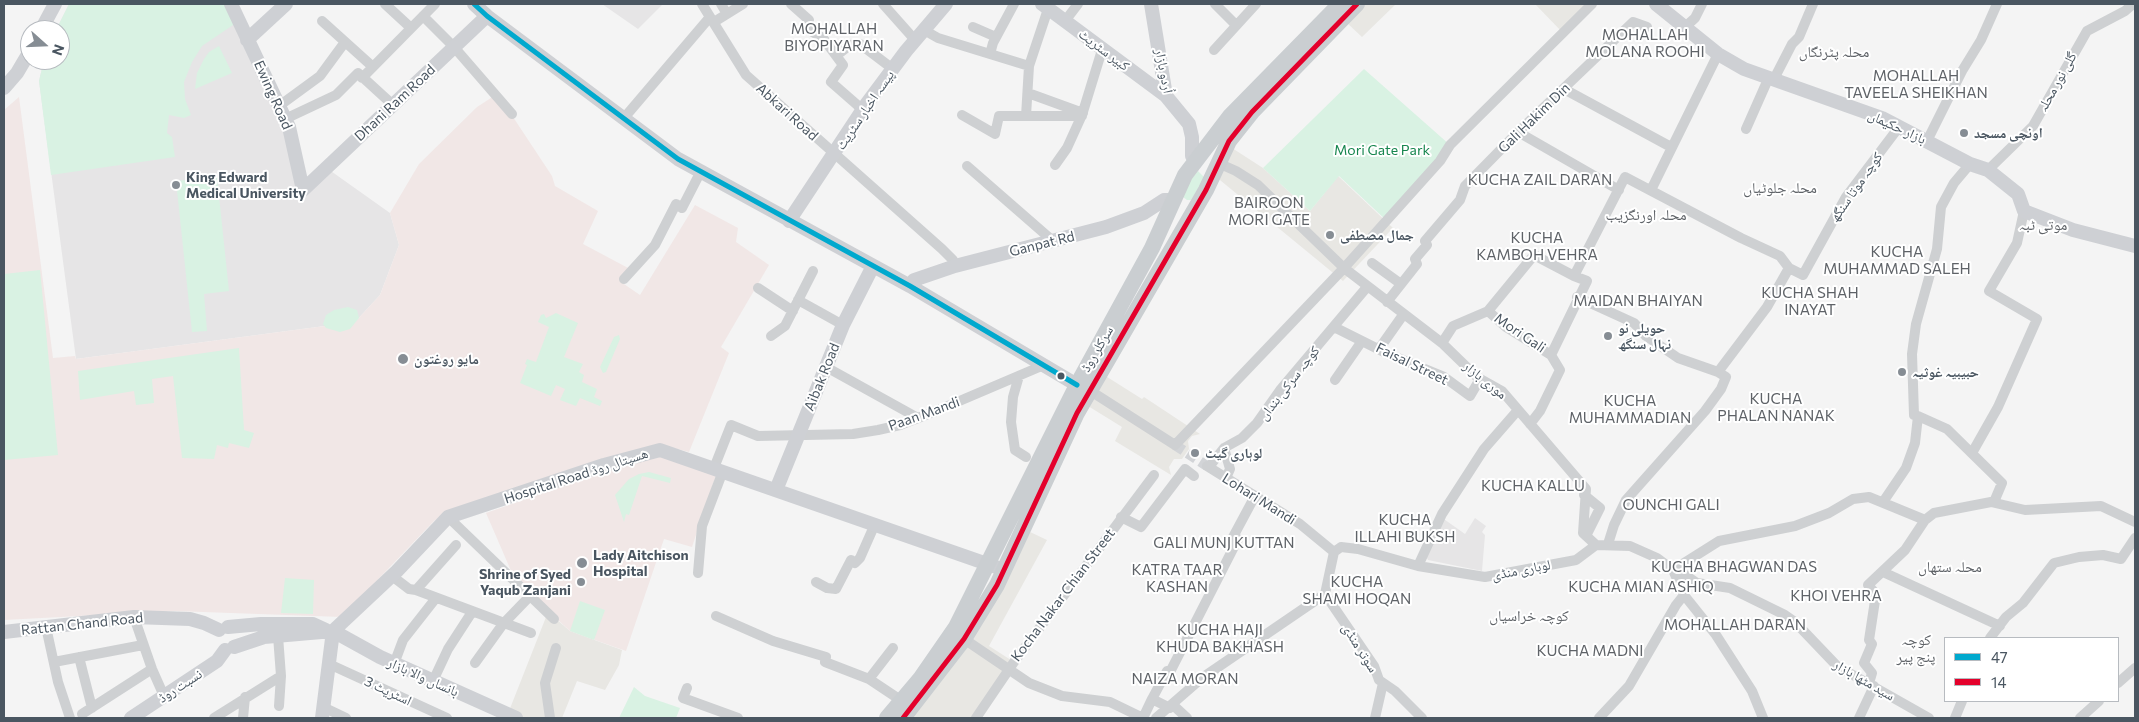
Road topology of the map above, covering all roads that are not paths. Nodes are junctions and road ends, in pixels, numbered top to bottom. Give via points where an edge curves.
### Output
1 (55, 4) edge
2 (231, 4) edge
3 (286, 4) edge
4 (385, 4) edge
5 (435, 4) edge
6 (474, 4) edge
7 (702, 4) edge
8 (721, 4) edge
9 (743, 4) edge
10 (791, 4) edge
11 (882, 4) edge
12 (946, 4) edge
13 (1014, 4) edge
14 (1078, 4) edge
15 (1152, 4) edge
16 (1215, 4) edge
17 (1256, 4) edge
18 (1340, 4) edge
19 (1357, 4) edge
20 (1592, 4) edge
21 (1656, 4) edge
22 (1702, 4) edge
23 (1812, 4) edge
24 (1997, 4) edge
25 (2133, 4) edge
26 (1045, 6) edge
27 (727, 14) junction
28 (423, 16) junction
29 (487, 16) junction
30 (46, 20) edge
31 (712, 20) junction
32 (322, 21) dead end
33 (1065, 22) junction
34 (1236, 25) junction
35 (1647, 26) dead end
36 (973, 27) dead end
37 (1684, 27) junction
38 (411, 28) junction
39 (920, 35) junction
40 (996, 37) junction
41 (247, 40) junction
42 (346, 42) junction
43 (454, 47) junction
44 (1102, 50) junction
45 (1214, 50) dead end
46 (990, 54) junction
47 (1718, 54) junction
48 (837, 55) junction
49 (1029, 66) junction
50 (373, 67) junction
51 (20, 69) edge
52 (893, 69) junction
53 (362, 78) junction
54 (1772, 78) junction
55 (4, 88) edge
56 (1564, 89) junction
57 (1028, 92) junction
58 (1166, 96) junction
59 (392, 106) junction
60 (862, 110) junction
61 (282, 113) junction
62 (512, 114) dead end
63 (962, 115) dead end
64 (1082, 115) junction
65 (1026, 116) junction
66 (624, 118) junction
67 (1899, 127) junction
68 (1746, 129) dead end
69 (1518, 132) junction
70 (1927, 141) junction
71 (1671, 147) junction
72 (835, 154) junction
73 (1195, 160) junction
74 (1970, 164) junction
75 (1055, 165) dead end
76 (967, 166) dead end
77 (1216, 167) junction
78 (1988, 170) junction
79 (701, 171) junction
80 (304, 190) joint
81 (1619, 190) junction
82 (1651, 190) junction
83 (1173, 200) junction
84 (1196, 207) junction
85 (2024, 211) junction
86 (789, 221) junction
87 (1053, 240) junction
88 (2135, 246) edge
89 (1372, 263) dead end
90 (873, 266) junction
91 (955, 266) junction
92 (1344, 268) junction
93 (1790, 268) junction
94 (813, 271) dead end
95 (1574, 276) junction
96 (624, 279) dead end
97 (1401, 284) junction
98 (910, 286) junction
99 (1367, 287) junction
100 (758, 288) dead end
101 (1577, 298) junction
102 (798, 300) junction
103 (1387, 302) junction
104 (793, 311) junction
105 (1488, 311) junction
106 (1403, 315) junction
107 (843, 325) junction
108 (1334, 327) junction
109 (771, 336) dead end
110 (1362, 341) junction
111 (1442, 343) junction
112 (1379, 349) junction
113 (1552, 355) junction
114 (1044, 365) junction
115 (826, 367) junction
116 (1718, 372) junction
117 (1019, 376) junction
118 (1480, 379) junction
119 (1336, 380) dead end
120 (1083, 387) junction
121 (1518, 410) junction
122 (1918, 416) junction
123 (918, 418) junction
124 (1530, 424) junction
125 (798, 436) junction
126 (1224, 448) junction
127 (1972, 453) junction
128 (1026, 456) dead end
129 (1208, 467) joint
130 (718, 469) junction
131 (1154, 475) dead end
132 (1194, 476) dead end
133 (1226, 478) junction
134 (776, 490) junction
135 (1584, 495) junction
136 (1255, 496) junction
137 (1883, 502) junction
138 (1994, 502) junction
139 (448, 517) junction
140 (1121, 517) junction
141 (1925, 520) junction
142 (2135, 522) edge
143 (875, 524) junction
144 (1586, 536) junction
145 (2135, 538) edge
146 (1596, 544) junction
147 (1608, 544) junction
148 (456, 545) dead end
149 (1334, 552) junction
150 (988, 564) junction
151 (1418, 566) junction
152 (1673, 570) junction
153 (1004, 571) junction
154 (1883, 572) junction
155 (698, 573) dead end
156 (392, 576) junction
157 (816, 582) dead end
158 (416, 590) junction
159 (973, 592) junction
160 (1325, 594) junction
161 (1684, 595) junction
162 (530, 596) junction
163 (436, 598) junction
164 (988, 600) junction
165 (472, 612) junction
166 (716, 616) dead end
167 (134, 617) junction
168 (554, 619) dead end
169 (503, 624) junction
170 (2000, 626) junction
171 (46, 627) junction
172 (223, 629) junction
173 (330, 630) junction
174 (4, 632) edge
175 (531, 633) dead end
176 (278, 636) junction
177 (1991, 637) edge
178 (964, 638) junction
179 (143, 645) junction
180 (556, 648) dead end
181 (893, 648) dead end
182 (230, 649) junction
183 (79, 657) junction
184 (54, 662) junction
185 (475, 663) dead end
186 (328, 664) junction
187 (394, 664) junction
188 (2135, 668) edge
189 (152, 669) junction
190 (1008, 669) junction
191 (281, 676) junction
192 (870, 679) junction
193 (433, 681) junction
194 (2119, 682) edge
195 (1383, 683) junction
196 (1871, 685) junction
197 (687, 688) dead end
198 (164, 696) junction
199 (245, 697) junction
200 (1152, 699) junction
201 (902, 701) junction
202 (1962, 702) edge
203 (2098, 702) edge
204 (278, 706) dead end
205 (1171, 706) junction
206 (92, 708) junction
207 (322, 713) edge
208 (82, 714) dead end
209 (70, 718) edge
210 (131, 718) edge
211 (214, 718) edge
212 (243, 718) edge
213 (346, 718) edge
214 (447, 718) edge
215 (516, 718) edge
216 (550, 718) edge
217 (738, 718) edge
218 (887, 718) edge
219 (903, 718) edge
220 (976, 718) edge
221 (1143, 718) edge
222 (1156, 718) edge
223 (1187, 718) edge
224 (1375, 718) edge
225 (1422, 718) edge
226 (1599, 718) edge
227 (1763, 718) edge
228 (1859, 718) edge
229 (1929, 718) edge
230 (1955, 718) edge
231 (2080, 718) edge

1 - 30 street
2 - 41 street, Ewing Road
3 - 41 street
4 - 38 street
5 - 28 street
6 - 29 street
7 - 31 street, Abkari Road
8 - 27 street
9 - 27 street
10 - 48 street via 809,20 807,29 822,38
11 - 39 street
12 - 39 street, پیسہ اخبار سٹریٹ
13 - 40 street
14 - 33 street
15 - 58 street, اُردو بازار
16 - 34 street
17 - 34 street
18 - 73 main road, سرکلر روڈ via 1230,116
19 - 77 main road, سرکلر روڈ via 1242,123
20 - 92 street via 1450,145 1440,161
21 - 37 street, بازار حکیماں
22 - 37 street via 1695,18
23 - 54 street via 1799,37
24 - 70 street
25 - 78 street, گلی نور محلہ via 2087,31 2033,126
26 - 33 street, کبیر سٹریٹ
26 - 49 street
27 - 31 street
28 - 38 street
28 - 43 street
29 - 43 street, Dhani Ram Road
29 - 66 street
31 - 66 street
31 - 72 street, Abkari Road via 746,75
32 - 42 street
33 - 44 street, کبیر سٹریٹ
34 - 45 street
35 - 56 street, Gali Hakim Din via 1633,22
36 - 40 street
37 - 47 street, بازار حکیماں
38 - 50 street
39 - 46 street
39 - 52 street, پیسہ اخبار سٹریٹ
40 - 46 street
41 - 61 street, Ewing Road
42 - 50 street
42 - 61 street via 320,76
43 - 59 street, Dhani Ram Road
43 - 62 street
44 - 58 street, کبیر سٹریٹ
44 - 64 street
46 - 49 street
47 - 54 street, بازار حکیماں via 1744,69
47 - 71 street
48 - 52 street via 850,45 860,44
48 - 60 street via 843,65 831,82
49 - 57 street
50 - 53 street
51 - 55 street
52 - 60 street, پیسہ اخبار سٹریٹ
53 - 59 street
53 - 61 street via 358,73 336,95
54 - 67 street, بازار حکیماں
54 - 68 street
56 - 69 street, Gali Hakim Din
56 - 71 street
57 - 64 street
57 - 65 street
58 - 73 street, اُردو بازار via 1189,124
59 - 80 street, Dhani Ram Road
60 - 72 street, پیسہ اخبار سٹریٹ
61 - 80 street, Ewing Road
63 - 65 street via 995,134 999,116
64 - 65 street
64 - 75 street
66 - 79 street via 678,159
67 - 70 street, بازار حکیماں
67 - 93 street, کوچہ موتا سنگھ via 1846,197 1803,275
69 - 81 street
69 - 97 street, Gali Hakim Din via 1466,186 1453,210 1425,241 1427,245 1415,259 1417,264
70 - 74 street, بازار حکیماں
71 - 82 street
72 - 86 street, پیسہ اخبار سٹریٹ
72 - 91 street, Abkari Road via 942,249
73 - 77 main road
73 - 83 main road, سرکلر روڈ
74 - 78 street, بازار حکیماں
74 - 122 street via 1954,183 1941,207 1937,249 1916,324 1912,354 1914,415
76 - 87 street
77 - 84 main road, سرکلر روڈ
77 - 92 street, موری بازار via 1236,171 1258,185
78 - 85 street, بازار حکیماں via 2018,194
79 - 86 street
79 - 96 street via 682,208 676,204 655,245
81 - 82 street via 1625,177
81 - 95 street
82 - 93 street via 1780,256
83 - 84 main road
83 - 87 street, Ganpat Rd via 1164,200 1124,221
83 - 120 main road, سرکلر روڈ
84 - 120 main road, سرکلر روڈ
85 - 88 street via 2074,230
85 - 127 street via 2017,242 1989,291 2037,319 1998,407
86 - 90 street
87 - 91 street, Ganpat Rd
89 - 97 street
90 - 98 street
90 - 107 street, Aibak Road
91 - 98 street, Ganpat Rd via 914,280
92 - 99 street, موری بازار
92 - 120 street via 1175,445
93 - 116 street via 1767,306
94 - 102 street
95 - 101 street via 1587,281
95 - 105 street via 1534,255
97 - 103 street, Gali Hakim Din
98 - 114 street
99 - 103 street, موری بازار
99 - 108 street, کوچہ سرکی بنداں
100 - 104 street
101 - 113 street
101 - 116 street via 1634,323 1646,336 1678,358
102 - 104 street
102 - 107 street
103 - 106 street, موری بازار
104 - 109 street via 785,326
105 - 111 street via 1453,326
105 - 113 street, Mori Gali via 1506,327
106 - 111 street, موری بازار
106 - 112 street
107 - 115 street, Aibak Road
108 - 110 street, Faisal Street
108 - 126 street, کوچہ سرکی بنداں via 1281,389 1257,423 1242,438
110 - 112 street, Faisal Street
110 - 119 street
111 - 118 street, موری بازار
112 - 118 street, Faisal Street via 1444,377 1470,396
113 - 124 street via 1560,370
114 - 117 street, Paan Mandi
114 - 120 street
115 - 123 street
115 - 125 street, Aibak Road
116 - 147 street via 1726,377 1721,389 1706,411 1626,500
117 - 123 street, Paan Mandi
117 - 128 street via 1011,422 1015,450
118 - 121 street, موری بازار via 1502,391
120 - 150 main road, سرکلر روڈ
120 - 153 main road, سرکلر روڈ
121 - 124 street, موری بازار
121 - 151 street via 1484,449 1442,514
122 - 127 street via 1947,429
122 - 137 street via 1915,443 1906,468
123 - 125 street, Paan Mandi via 900,425 852,434
124 - 135 street, موری بازار via 1581,482 1586,489
125 - 130 street, Paan Mandi via 758,436 731,425
125 - 134 street, Aibak Road
126 - 129 street, کوچہ سرکی بنداں
126 - 133 street via 1230,469
127 - 138 street via 2002,483
129 - 133 street, Lohari Mandi
130 - 134 street, Hospital Road ھسپتال روڈ
130 - 139 street, Hospital Road ھسپتال روڈ via 660,450 645,452
130 - 155 street via 702,526
131 - 140 street, Kocha Nakar Chian Street
132 - 140 street via 1185,469 1140,527
133 - 136 street, Lohari Mandi
134 - 143 street, Hospital Road ھسپتال روڈ
135 - 144 street, موری بازار via 1583,533
135 - 144 street via 1600,508
136 - 149 street, Lohari Mandi via 1308,530
136 - 200 street via 1233,537 1238,539 1170,672 1167,671
137 - 141 street
137 - 152 street via 1869,497 1853,499 1829,513 1795,526 1719,541
138 - 141 street via 1934,513
138 - 142 street via 2025,510 2101,506
139 - 156 street, Hospital Road ھسپتال روڈ
139 - 162 street
140 - 190 street, Kocha Nakar Chian Street
141 - 154 street via 1905,550
143 - 150 street, Hospital Road ھسپتال روڈ
143 - 157 street via 860,558 855,563 851,560 836,589
144 - 146 street
145 - 170 street via 2121,559 2103,555 2054,563 2023,604
146 - 147 street
146 - 151 street, لوہاری منڈی via 1576,560 1485,577
147 - 152 street via 1630,546 1658,558
148 - 158 street
149 - 151 street, لوہاری منڈی via 1341,548 1358,549
149 - 160 street
150 - 153 street, Hospital Road ھسپتال روڈ
150 - 159 main road, سرکلر روڈ
152 - 161 street
152 - 196 street, سید مٹھا بازار via 1697,583 1730,588 1785,615 1837,666
153 - 164 main road, سرکلر روڈ
154 - 170 street
154 - 196 street via 1868,585 1876,594 1869,640 1872,644 1864,663 1872,673
156 - 158 street via 409,589
156 - 173 street, Hospital Road ھسپتال روڈ
158 - 163 street
159 - 164 main road
159 - 201 main road, سرکلر روڈ via 945,644
160 - 195 street, سوتر منڈی via 1362,646
160 - 205 street via 1202,678
161 - 226 street via 1629,686
161 - 227 street via 1716,635 1752,691
162 - 168 street
162 - 169 street
163 - 165 street
163 - 187 street via 403,640
164 - 178 main road, سرکلر روڈ
165 - 169 street
165 - 193 street via 448,648
166 - 192 street via 773,641 826,657 825,662
167 - 171 street, Rattan Chand Road
167 - 172 street, Rattan Chand Road via 190,619
167 - 179 street
169 - 175 street
169 - 185 street
170 - 177 street
171 - 174 street, Rattan Chand Road
171 - 184 street
172 - 173 street via 251,624 314,624
172 - 182 street via 235,631 238,637
172 - 182 street via 215,636 215,642 219,648
173 - 176 street
173 - 186 street
173 - 187 street, بانساں والا بازار
176 - 182 street
176 - 191 street
178 - 190 street
178 - 219 main road, سرکلر روڈ
179 - 183 street
179 - 189 street
180 - 216 street via 545,683
181 - 192 street
182 - 198 street, نسبت روڈ
183 - 184 street
183 - 206 street
184 - 209 street
186 - 207 street
186 - 214 street, اسٹریٹ 3
187 - 193 street, بانساں والا بازار
188 - 194 street
189 - 198 street
189 - 206 street
190 - 220 street, Kocha Nakar Chian Street
190 - 221 street via 1062,696 1110,702
191 - 199 street
191 - 204 street
192 - 201 street
193 - 215 street, بانساں والا بازار
195 - 224 street
195 - 225 street, سوتر منڈی
196 - 228 street
196 - 229 street, سید مٹھا بازار
197 - 217 street via 683,698
198 - 210 street, نسبت روڈ
199 - 211 street
199 - 212 street
200 - 205 street
200 - 221 street
201 - 218 main road, سرکلر روڈ
202 - 230 street
203 - 231 street
205 - 222 street
205 - 223 street
206 - 208 street
207 - 213 street

